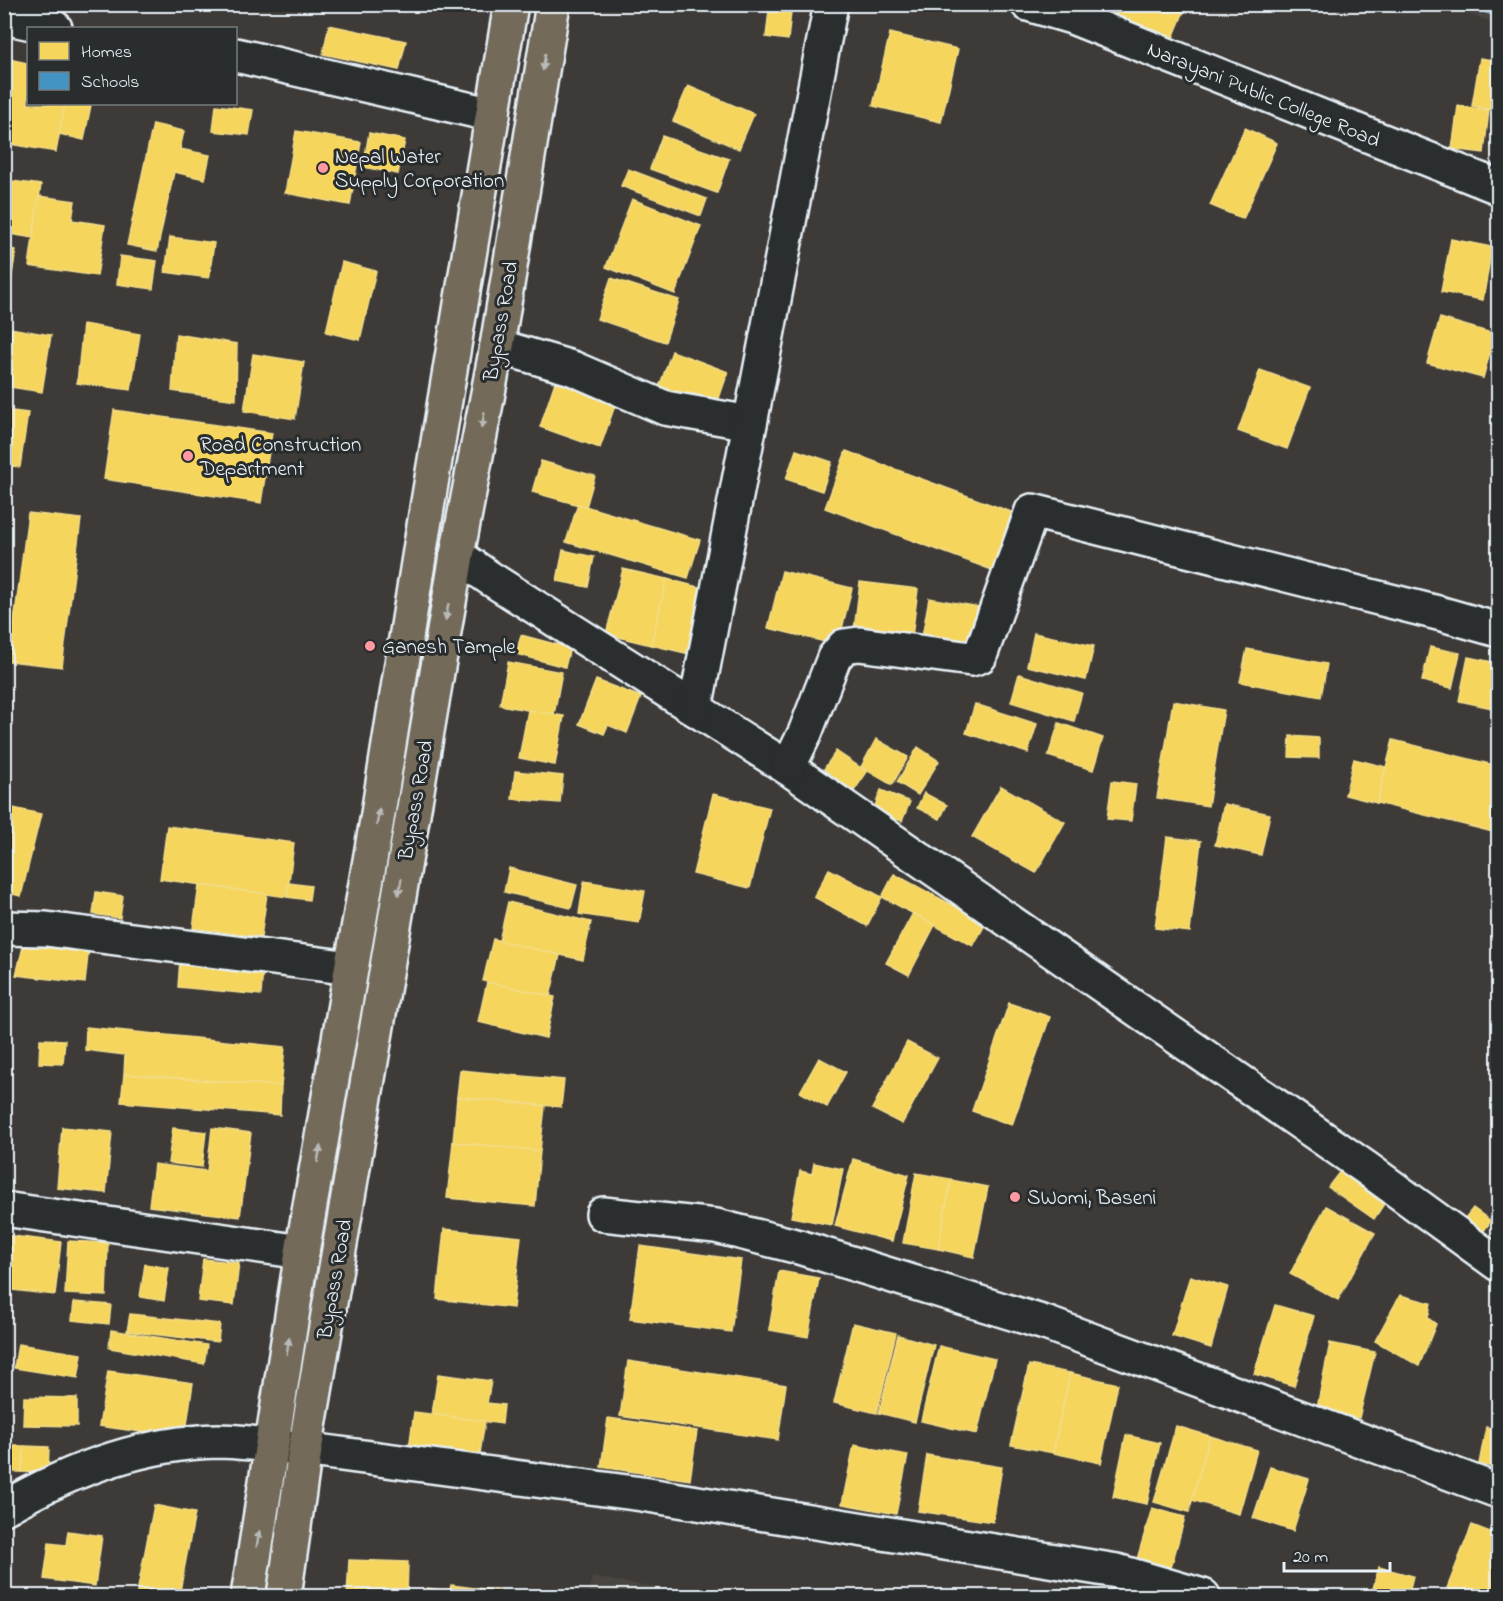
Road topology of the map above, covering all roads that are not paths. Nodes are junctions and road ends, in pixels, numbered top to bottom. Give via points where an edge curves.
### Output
1 (512, 4) edge
2 (553, 4) edge
3 (831, 4) edge
4 (1028, 4) edge
5 (1074, 11) edge
6 (4, 17) edge
7 (50, 27) edge
8 (237, 55) edge
9 (494, 115) junction
10 (1498, 187) edge
11 (497, 346) junction
12 (750, 423) junction
13 (457, 555) junction
14 (1498, 630) edge
15 (695, 709) junction
16 (788, 768) junction
17 (4, 928) edge
18 (351, 968) junction
19 (4, 1209) edge
20 (603, 1214) dead end
21 (302, 1252) junction
22 (1498, 1264) edge
23 (289, 1448) junction
24 (1498, 1491) edge
25 (4, 1508) edge
26 (248, 1596) edge
27 (284, 1596) edge
28 (1203, 1596) edge

1 - 9 highway, Bypass Road
2 -> 11 highway, Bypass Road
3 - 12 street
4 - 5 street, Narayani Public College Road
5 - 10 street, Narayani Public College Road
6 - 7 street
8 - 9 street
18 -> 9 highway, Bypass Road
11 - 12 street via 572,368 665,408
11 -> 13 highway, Bypass Road
12 - 15 street
13 - 15 street
13 -> 23 highway, Bypass Road
14 - 16 street via 1032,511 980,656 971,659 844,646 834,658
15 - 16 street
16 - 22 street via 1366,1168
17 - 18 street via 46,929
21 -> 18 highway, Bypass Road
19 - 21 street
20 - 24 street via 716,1226 799,1247 1048,1324
23 -> 21 highway, Bypass Road
23 - 25 street via 219,1441 163,1446 101,1462 39,1488
26 -> 23 highway, Bypass Road
23 - 27 highway, Bypass Road
23 - 28 street via 677,1500 1117,1571

